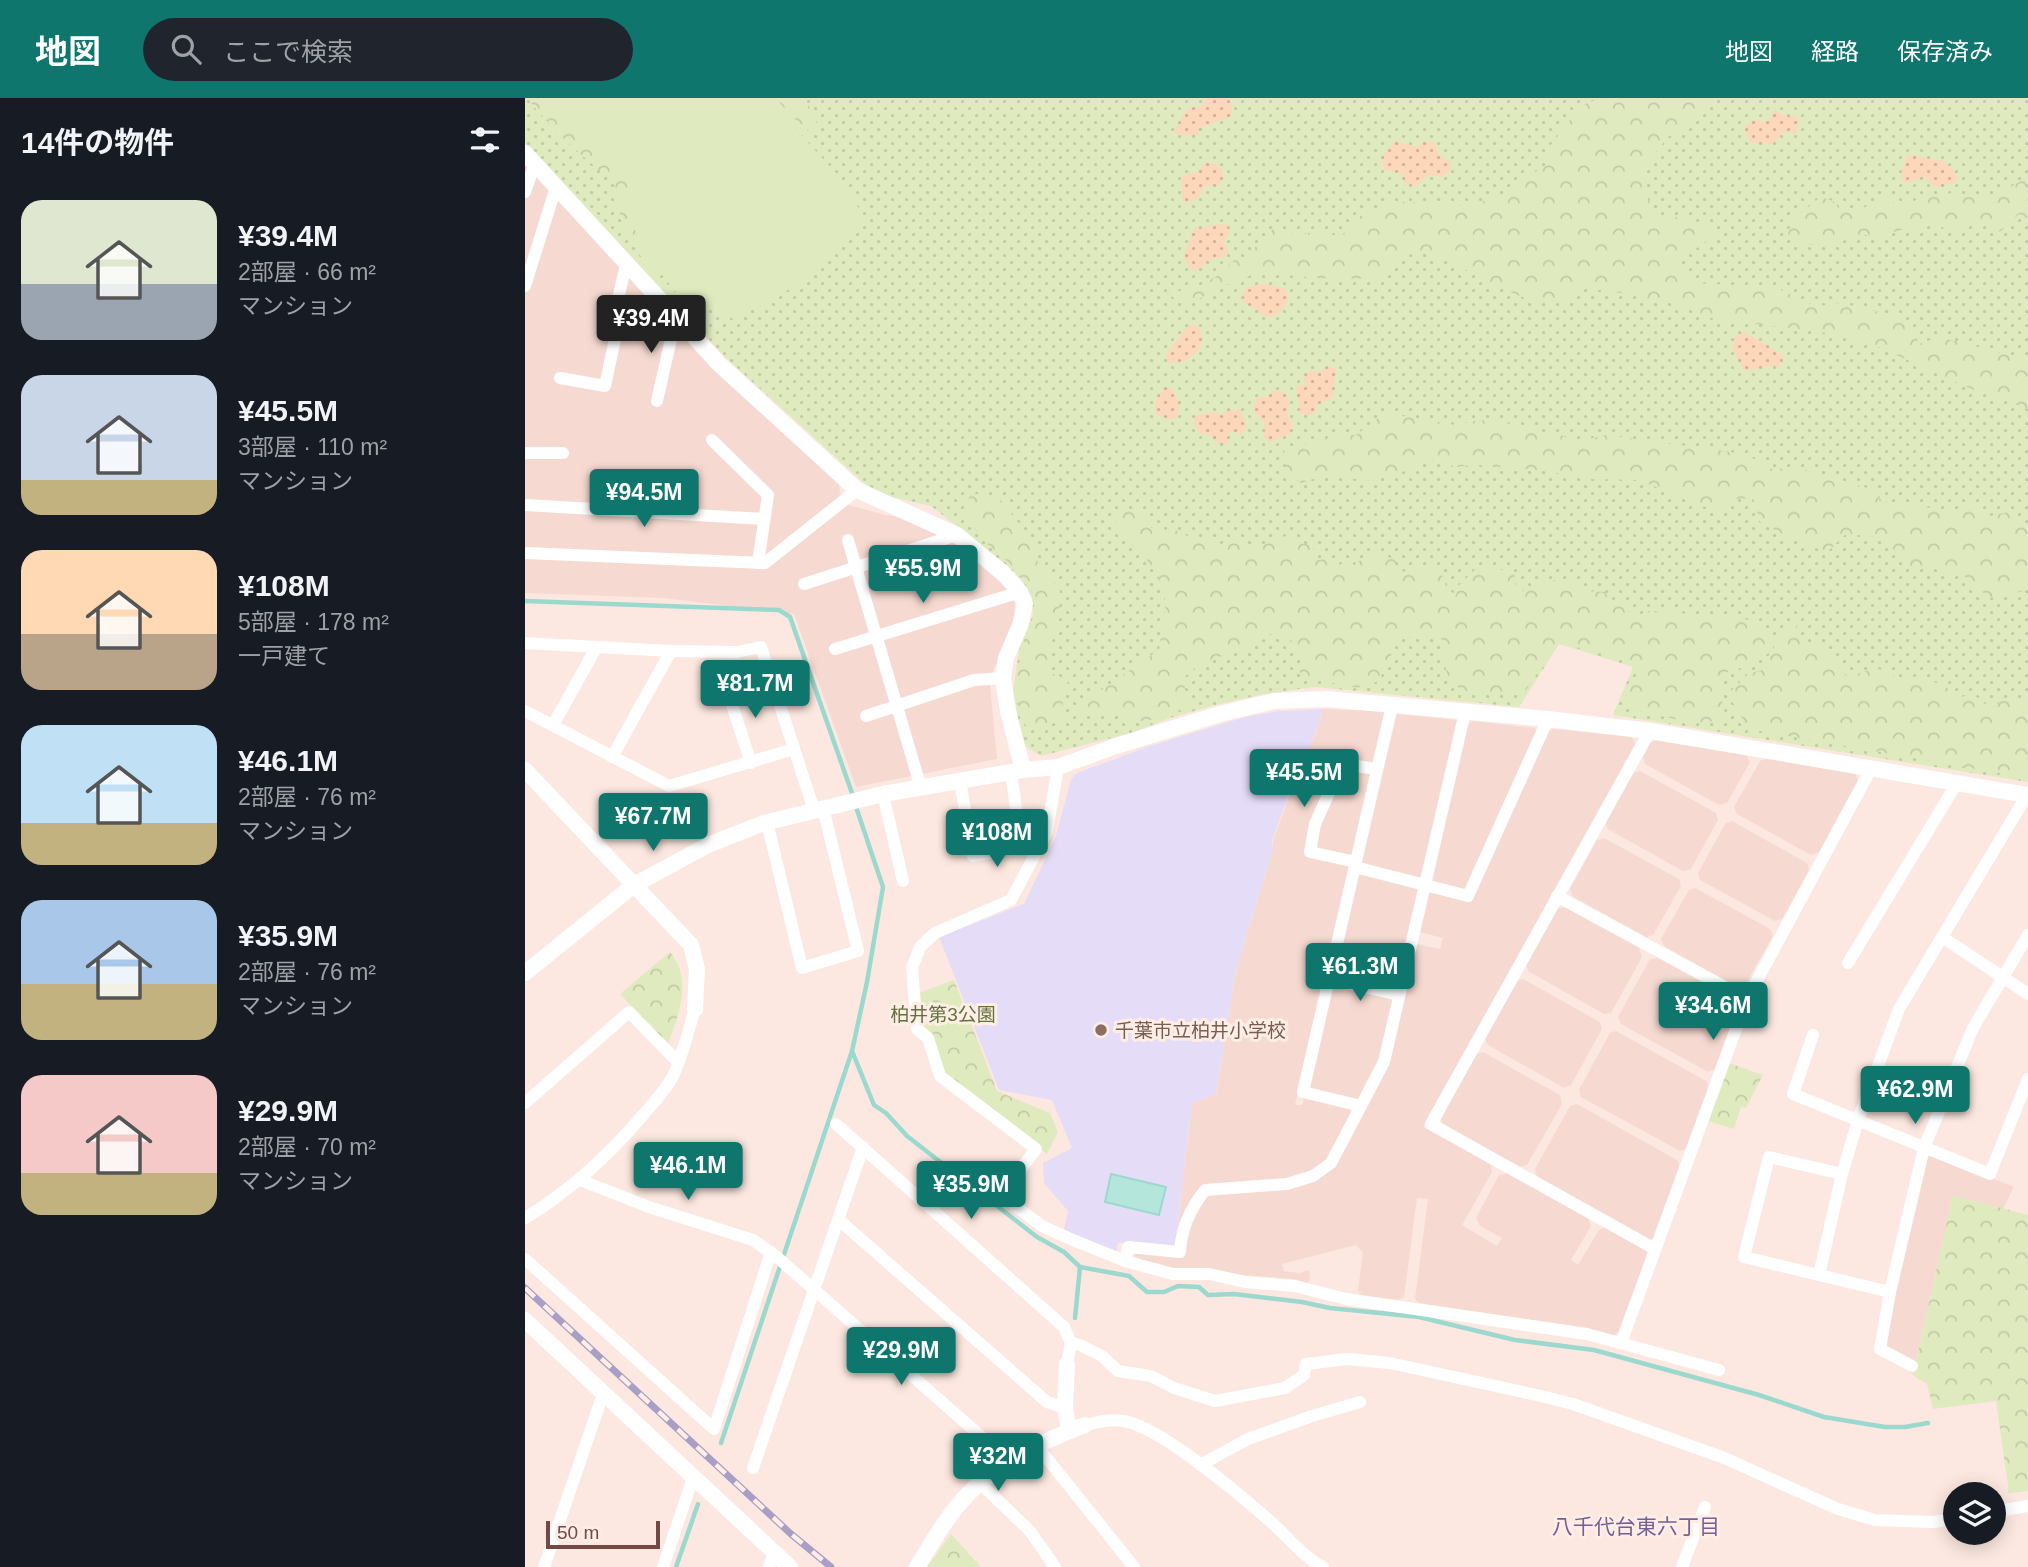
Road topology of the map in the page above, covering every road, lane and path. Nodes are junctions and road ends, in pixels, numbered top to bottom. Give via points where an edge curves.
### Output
1 (530, 158) edge
2 (556, 187) junction
3 (525, 192) edge
4 (627, 265) junction
5 (525, 286) edge
6 (676, 317) junction
7 (560, 378) dead end
8 (657, 401) dead end
9 (712, 440) dead end
10 (525, 453) edge
11 (562, 453) dead end
12 (857, 490) junction
13 (525, 505) edge
14 (764, 519) junction
15 (957, 534) junction
16 (848, 540) dead end
17 (525, 553) edge
18 (758, 563) junction
19 (856, 568) junction
20 (804, 584) dead end
21 (1020, 592) junction
22 (877, 637) junction
23 (525, 643) edge
24 (596, 648) junction
25 (835, 649) dead end
26 (671, 651) junction
27 (1003, 678) junction
28 (774, 685) junction
29 (1392, 705) junction
30 (897, 706) junction
31 (525, 711) edge
32 (1465, 712) junction
33 (866, 716) dead end
34 (1548, 719) junction
35 (553, 725) junction
36 (1650, 731) junction
37 (794, 749) junction
38 (612, 757) junction
39 (751, 762) junction
40 (1058, 767) junction
41 (1377, 769) junction
42 (1871, 769) junction
43 (525, 770) edge
44 (1017, 771) junction
45 (960, 781) junction
46 (1957, 783) junction
47 (921, 788) junction
48 (883, 794) junction
49 (2027, 795) edge
50 (818, 809) junction
51 (767, 822) junction
52 (1355, 865) junction
53 (903, 881) dead end
54 (634, 885) junction
55 (1424, 885) junction
56 (1557, 896) junction
57 (2028, 935) edge
58 (1942, 936) junction
59 (1848, 963) dead end
60 (525, 973) edge
61 (2003, 977) junction
62 (1329, 979) junction
63 (2028, 994) edge
64 (1399, 995) junction
65 (1747, 999) junction
66 (695, 1009) joint
67 (1813, 1034) dead end
68 (678, 1062) junction
69 (2028, 1079) edge
70 (525, 1103) edge
71 (1360, 1106) junction
72 (1858, 1121) junction
73 (836, 1124) dead end
74 (863, 1147) junction
75 (1924, 1148) junction
76 (1842, 1174) junction
77 (580, 1180) junction
78 (525, 1201) edge
79 (530, 1215) edge
80 (839, 1220) junction
81 (1655, 1249) junction
82 (774, 1254) junction
83 (525, 1259) edge
84 (1125, 1261) junction
85 (1819, 1275) junction
86 (814, 1290) junction
87 (1890, 1292) junction
88 (525, 1320) edge
89 (1071, 1343) junction
90 (1621, 1343) junction
91 (1067, 1364) joint
92 (1912, 1366) dead end
93 (1719, 1370) dead end
94 (603, 1394) junction
95 (1360, 1402) dead end
96 (1065, 1408) junction
97 (1085, 1424) joint
98 (1069, 1431) junction
99 (1037, 1446) junction
100 (1009, 1461) junction
101 (1200, 1465) junction
102 (753, 1468) dead end
103 (693, 1478) junction
104 (980, 1483) junction
105 (2028, 1506) edge
106 (1705, 1507) dead end
107 (2006, 1510) edge
108 (1943, 1521) edge
109 (771, 1560) edge
110 (544, 1567) edge
111 (663, 1567) edge
112 (790, 1567) edge
113 (916, 1567) edge
114 (1055, 1567) edge
115 (1134, 1567) edge
116 (1323, 1567) edge
117 (1682, 1567) edge

1 - 2 street
1 - 3 street
2 - 4 street
2 - 5 street
4 - 6 street
4 - 7 street via 610,332 615,339 605,386
6 - 8 street
6 - 12 street via 719,364
9 - 14 street via 768,495
10 - 11 street
12 - 15 street
12 - 18 street via 765,563
13 - 14 street
14 - 18 street
15 - 19 street
15 - 21 street
16 - 19 street
17 - 18 street
19 - 20 street
19 - 22 street
21 - 22 street
21 - 27 street via 1025,604
22 - 25 street
22 - 30 street
23 - 24 street
24 - 26 street
24 - 35 street
26 - 28 street via 761,648
26 - 38 street
27 - 30 street via 974,680
27 - 44 street
28 - 37 street
28 - 39 street via 730,699
29 - 32 street
29 - 40 street via 1326,699 1274,701
29 - 41 street
30 - 33 street
30 - 47 street
31 - 35 street
32 - 34 street
32 - 55 street
34 - 36 street
34 - 55 street via 1468,896
35 - 38 street
36 - 42 street
36 - 56 street
37 - 39 street
37 - 50 street
38 - 39 street via 669,786
40 - 44 street
40 - 84 street via 1047,832 1011,900 935,933 920,947 912,968 917,1029 928,1038 940,1076 1036,1149 1020,1170 1015,1206 1042,1226
41 - 52 street
41 - 52 street via 1342,764 1315,824 1310,852
42 - 46 street
42 - 65 street
43 - 54 street
44 - 45 street
44 - 45 street via 1020,837 994,852 973,856
45 - 47 street
46 - 49 street
46 - 59 street
47 - 48 street
48 - 50 street
48 - 53 street
49 - 58 street
50 - 51 street
50 - 51 street via 858,951 802,968
51 - 54 street via 708,845
52 - 55 street
52 - 62 street
54 - 60 street
54 - 66 street via 691,945 697,969
55 - 64 street
56 - 65 street
56 - 81 street via 1431,1124
57 - 61 street
58 - 61 street
58 - 72 street via 1899,1009
61 - 63 street
61 - 75 street via 1973,1028
62 - 64 street
62 - 71 street via 1303,1092
64 - 71 street via 1384,1062
65 - 81 street
66 - 68 street
67 - 72 street via 1793,1094
68 - 70 street via 629,1012
68 - 77 street via 650,1106
69 - 75 street via 1990,1174
71 - 84 street via 1331,1163 1313,1176 1287,1184 1205,1190 1181,1231 1180,1252 1128,1247
72 - 75 street
72 - 76 street
73 - 74 street
74 - 80 street
74 - 89 street via 1064,1327
75 - 87 street
76 - 85 street
76 - 85 street via 1769,1157 1744,1257
77 - 79 street
77 - 82 street via 753,1240
78 - 79 street
80 - 86 street
80 - 96 street via 1047,1402
81 - 90 street
82 - 83 street via 714,1429
82 - 86 street
84 - 90 street via 1173,1274 1209,1274 1295,1286 1346,1299 1587,1334
85 - 87 street
86 - 100 street
86 - 102 street
87 - 92 street via 1880,1349
88 - 94 street
89 - 91 street
89 - 108 street via 1103,1356 1118,1371 1151,1376 1215,1401 1285,1388 1304,1375 1306,1364 1347,1359 1390,1363 1573,1404 1722,1457 1838,1509 1875,1520
90 - 93 street
91 - 96 street
94 - 103 street
94 - 110 street
95 - 101 street via 1248,1439
96 - 98 street
97 - 98 street
97 - 101 street via 1105,1420 1139,1425
98 - 99 street
99 - 100 street
99 - 115 street
100 - 104 street
101 - 116 street
103 - 109 street
103 - 111 street
104 - 113 street via 959,1504
104 - 114 street via 1030,1531
105 - 107 street
106 - 117 street
109 - 112 street

